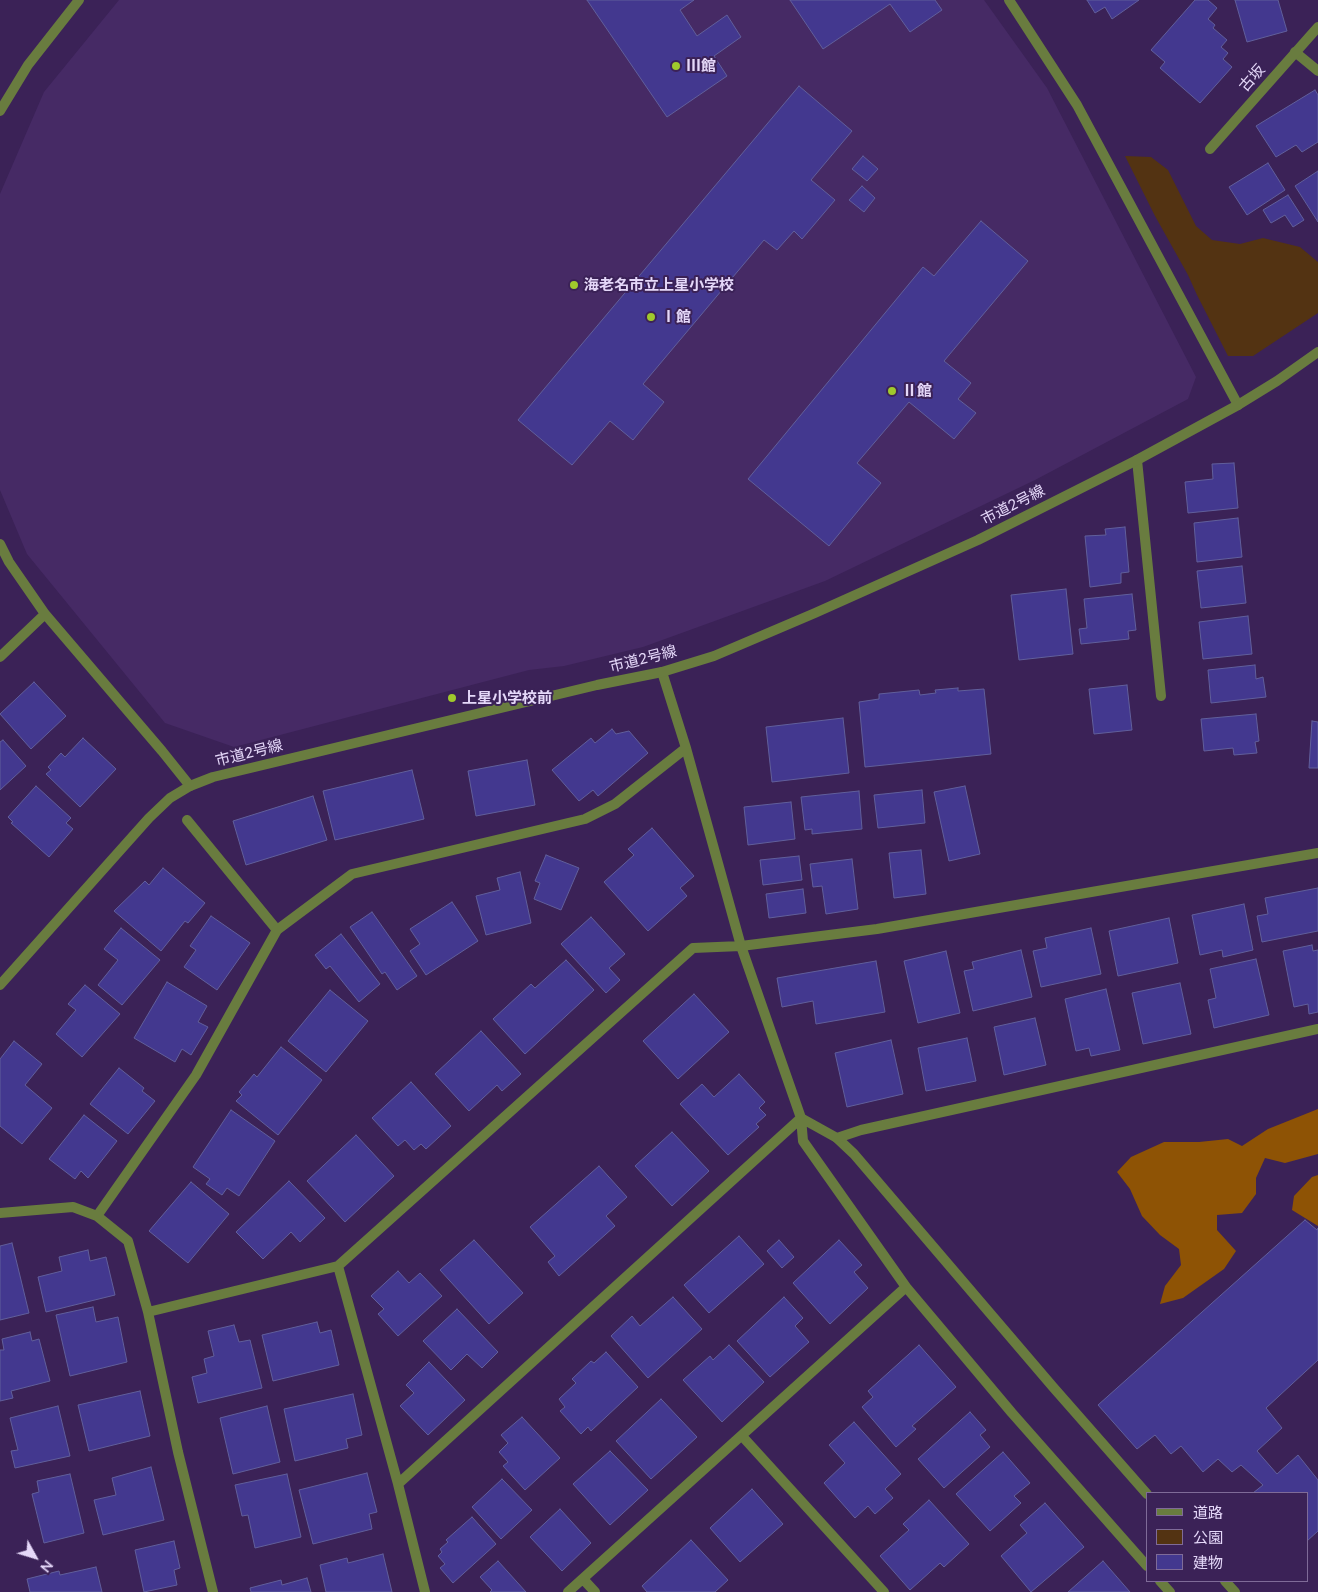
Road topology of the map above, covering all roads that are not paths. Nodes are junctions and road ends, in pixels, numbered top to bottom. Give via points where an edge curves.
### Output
1 (79, 0) edge
2 (1009, 0) edge
3 (1318, 27) edge
4 (1295, 52) junction
5 (1318, 71) edge
6 (0, 111) edge
7 (1210, 149) dead end
8 (1318, 352) edge
9 (1238, 405) junction
10 (1137, 460) junction
11 (0, 544) edge
12 (45, 614) junction
13 (0, 657) edge
14 (662, 672) junction
15 (1161, 696) dead end
16 (686, 748) junction
17 (190, 786) junction
18 (188, 820) dead end
19 (1318, 853) edge
20 (277, 930) junction
21 (741, 946) junction
22 (0, 985) edge
23 (1318, 1029) edge
24 (801, 1118) junction
25 (837, 1138) junction
26 (0, 1213) edge
27 (96, 1216) junction
28 (338, 1266) junction
29 (906, 1287) junction
30 (148, 1312) junction
31 (742, 1436) junction
32 (398, 1484) junction
33 (1146, 1493) edge
34 (1146, 1565) edge
35 (583, 1579) junction
36 (1161, 1582) edge
37 (1226, 1582) edge
38 (213, 1592) edge
39 (425, 1592) edge
40 (568, 1592) edge
41 (595, 1592) edge
42 (884, 1592) edge
43 (1170, 1592) edge
44 (1235, 1592) edge

1 - 6 street via 28,65
2 - 9 street via 1077,105
3 - 4 street, 古坂
4 - 5 street
4 - 7 street, 古坂
8 - 9 street, 市道2号線
9 - 10 street, 市道2号線
10 - 14 street, 市道2号線 via 978,540 824,609 714,656
10 - 15 street
11 - 12 street
12 - 13 street
12 - 17 street
14 - 16 street
14 - 17 street, 市道2号線 via 232,772
16 - 20 street via 615,804 584,819 352,874
16 - 21 street
17 - 22 street, 市道2号線 via 170,798 148,818
18 - 20 street
19 - 21 street via 877,929
20 - 27 street via 196,1075
21 - 24 street
21 - 28 street via 693,948
23 - 25 street
24 - 25 street
24 - 29 street via 803,1141
24 - 32 street
25 - 33 street
26 - 27 street via 73,1206
27 - 30 street via 128,1241
28 - 30 street
28 - 32 street
29 - 31 street
29 - 34 street
30 - 38 street
31 - 35 street
31 - 42 street
32 - 39 street
35 - 40 street
35 - 41 street
36 - 43 street
37 - 44 street

